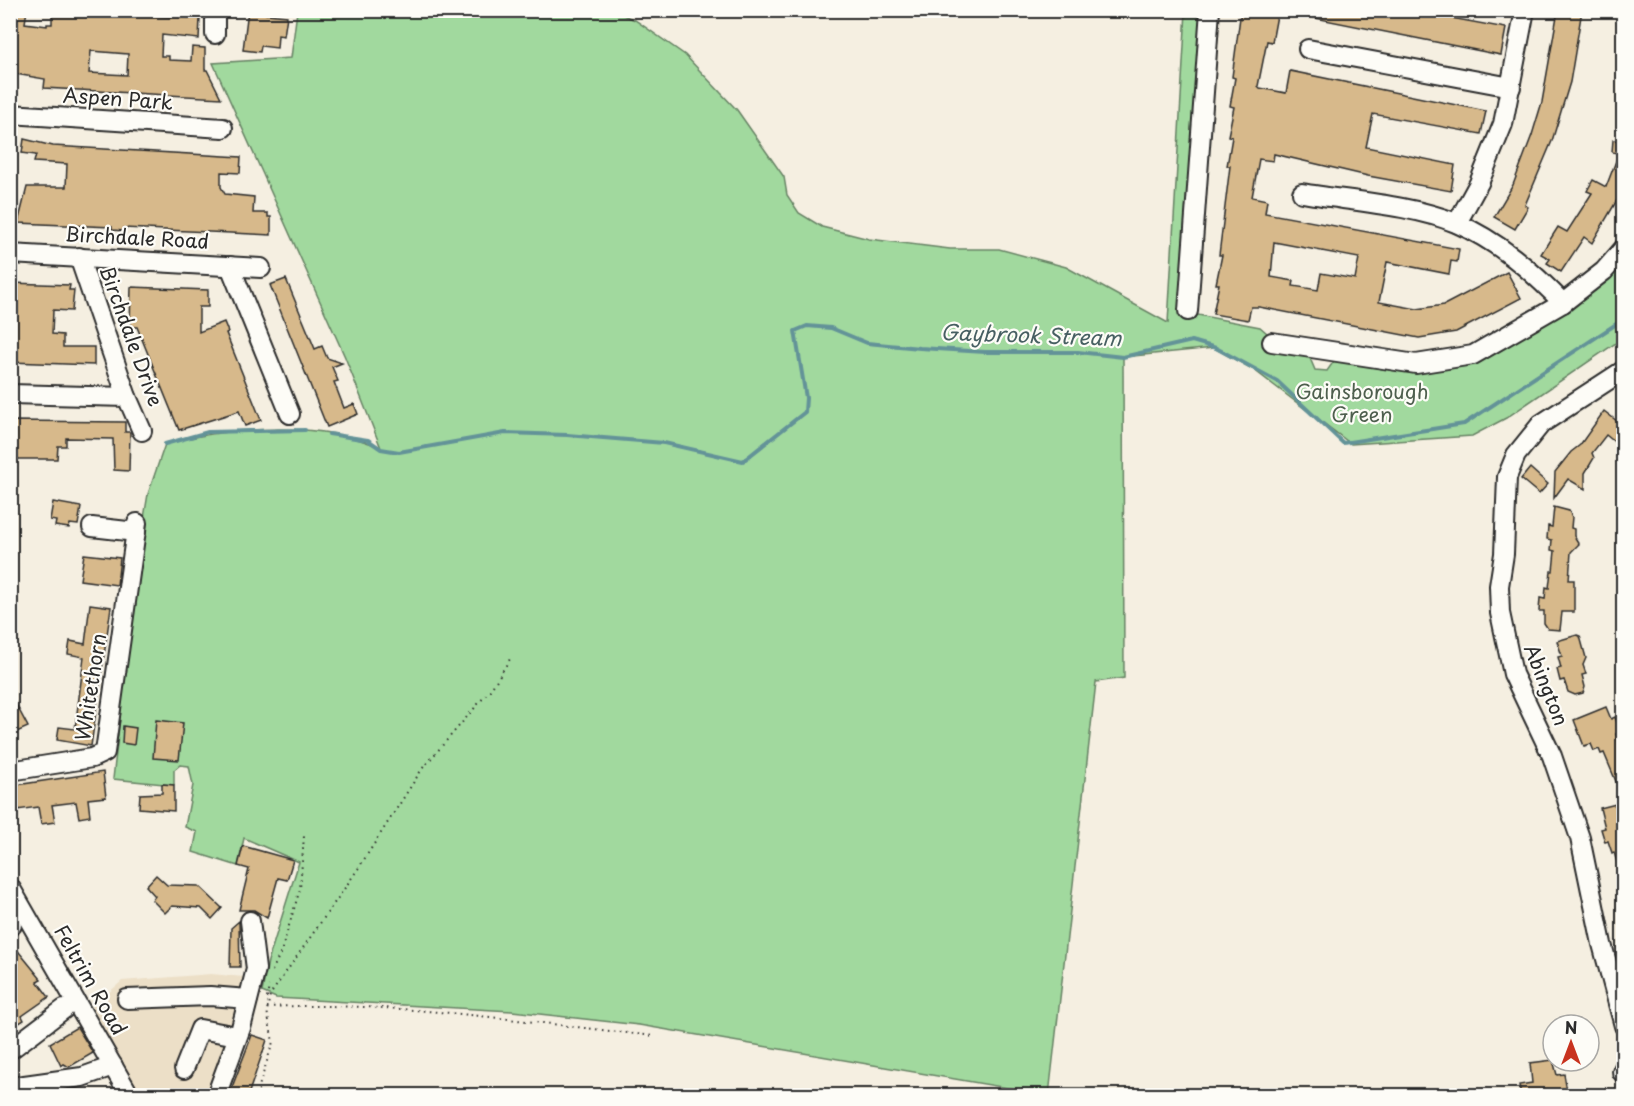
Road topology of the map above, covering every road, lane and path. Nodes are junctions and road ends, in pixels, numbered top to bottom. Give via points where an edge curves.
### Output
1 (215, 10) edge
2 (1210, 10) edge
3 (1525, 10) edge
4 (215, 34) dead end
5 (1308, 49) dead end
6 (1511, 87) junction
7 (10, 114) edge
8 (223, 128) dead end
9 (1302, 193) dead end
10 (1457, 223) junction
11 (1623, 248) edge
12 (10, 254) edge
13 (79, 257) junction
14 (230, 266) junction
15 (261, 268) dead end
16 (1563, 303) junction
17 (1188, 311) dead end
18 (1272, 342) dead end
19 (1623, 370) edge
20 (10, 394) edge
21 (127, 397) junction
22 (290, 414) dead end
23 (142, 430) dead end
24 (92, 527) dead end
25 (510, 659) dead end
26 (10, 771) edge
27 (304, 836) dead end
28 (10, 887) edge
29 (250, 921) dead end
30 (272, 973) dead end
31 (270, 982) dead end
32 (127, 999) dead end
33 (258, 1000) junction
34 (267, 1007) junction
35 (64, 1009) dead end
36 (1623, 1026) edge
37 (654, 1035) dead end
38 (237, 1036) junction
39 (10, 1050) edge
40 (113, 1066) junction
41 (184, 1069) dead end
42 (10, 1087) edge
43 (130, 1095) edge
44 (216, 1095) edge
45 (256, 1095) edge

1 - 4 street
2 - 17 street
3 - 6 street
5 - 6 street
6 - 10 street via 1493,153
7 - 8 street, Aspen Park
9 - 10 street via 1429,214
10 - 16 street via 1515,258
11 - 16 street via 1604,271
12 - 13 street, Birchdale Road
13 - 14 street, Birchdale Road
13 - 21 street, Birchdale Drive
14 - 15 street, Birchdale Road
14 - 22 street
16 - 18 street via 1473,356 1446,361 1416,363
19 - 36 street, Abington via 1541,424 1516,455 1507,477 1499,586 1500,613 1513,674 1552,756 1573,816
20 - 21 street
21 - 23 street, Birchdale Drive
24 - 26 street, Whitethorn via 137,528 105,752 92,758
25 - 33 path via 490,689 422,769 358,869
27 - 30 path via 300,889
28 - 40 street, Feltrim Road
29 - 33 street
31 - 33 path
32 - 33 street via 210,996
33 - 34 path
33 - 38 street
34 - 37 path via 423,1012
34 - 45 path via 273,1042
35 - 39 street
38 - 41 street via 200,1029
38 - 44 street
40 - 42 street via 82,1077
40 - 43 street, Feltrim Road

